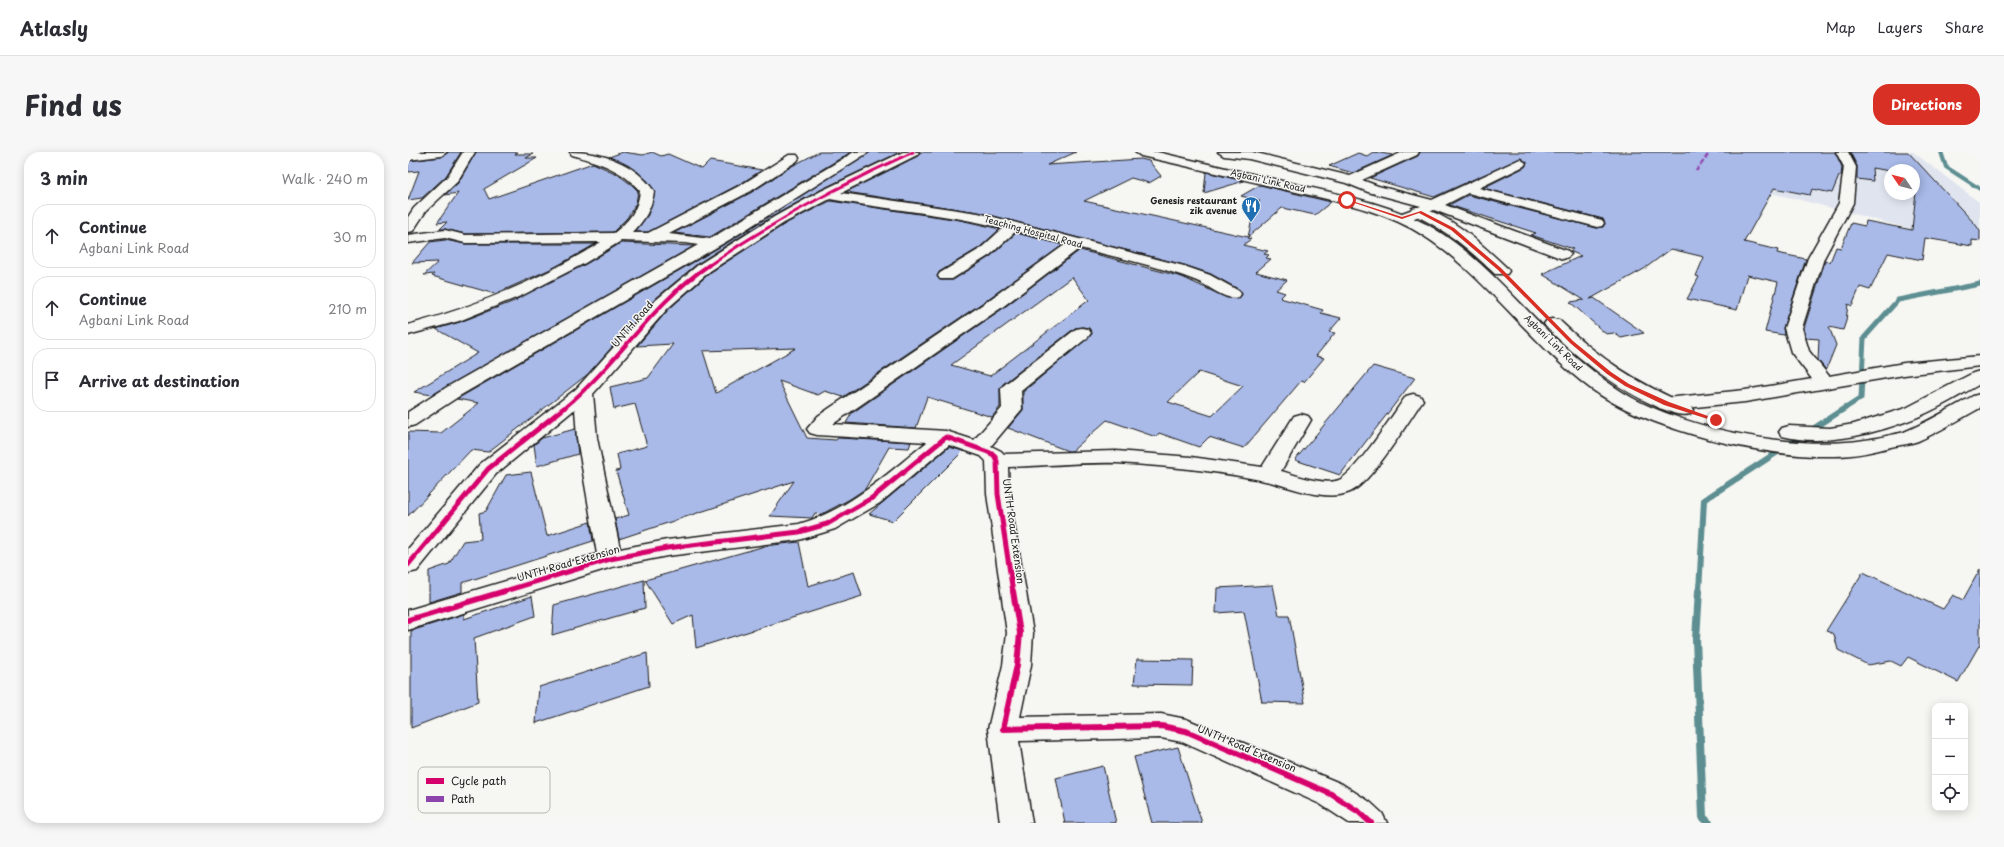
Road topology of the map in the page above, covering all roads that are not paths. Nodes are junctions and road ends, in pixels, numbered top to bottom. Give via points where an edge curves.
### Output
1 (441, 152) edge
2 (469, 152) edge
3 (576, 152) edge
4 (863, 152) edge
5 (913, 152) edge
6 (1141, 152) edge
7 (1169, 152) edge
8 (1224, 152) edge
9 (1414, 152) edge
10 (1842, 152) edge
11 (408, 156) edge
12 (793, 158) dead end
13 (1520, 162) dead end
14 (1351, 180) junction
15 (1466, 189) junction
16 (826, 194) junction
17 (415, 208) edge
18 (1426, 208) junction
19 (1402, 218) junction
20 (1597, 223) dead end
21 (1012, 226) junction
22 (408, 228) edge
23 (619, 237) junction
24 (648, 238) junction
25 (408, 239) edge
26 (710, 243) junction
27 (1076, 244) junction
28 (1563, 254) dead end
29 (946, 276) dead end
30 (1513, 283) dead end
31 (1233, 294) dead end
32 (1542, 313) dead end
33 (408, 330) edge
34 (1082, 333) dead end
35 (1980, 361) edge
36 (1980, 377) edge
37 (1825, 383) junction
38 (583, 393) junction
39 (1413, 400) dead end
40 (1980, 400) edge
41 (1666, 404) junction
42 (1301, 420) dead end
43 (408, 421) edge
44 (946, 437) junction
45 (1800, 438) junction
46 (987, 454) junction
47 (1268, 475) junction
48 (610, 559) junction
49 (408, 565) edge
50 (408, 620) edge
51 (1004, 729) junction
52 (1016, 823) edge
53 (1371, 823) edge

1 - 11 street
2 - 17 street via 452,179
3 - 23 street via 624,169 638,180 646,191 646,202 640,215
4 - 26 street
5 - 16 street, UNTH Road
6 - 19 street, Agbani Link Road via 1347,200
7 - 18 street, Agbani Link Road
8 - 14 street via 1249,155
9 - 14 street
10 - 37 street via 1850,167 1846,203 1816,258 1793,328 1800,352
12 - 24 street via 746,188
13 - 15 street
14 - 18 street
15 - 18 street
15 - 20 street
16 - 21 street, Teaching Hospital Road via 868,202 955,212
16 - 38 street, UNTH Road via 738,245 704,268 662,304
17 - 22 street
18 - 19 street
18 - 28 street
18 - 30 street, Agbani Link Road via 1460,234
19 - 45 street, Agbani Link Road via 1429,232 1471,264 1574,366 1636,407 1722,436 1769,444
21 - 27 street, Teaching Hospital Road
21 - 29 street via 985,252
23 - 24 street
23 - 25 street via 465,239 445,234
23 - 33 street via 548,277 507,296
24 - 26 street via 686,239
26 - 43 street via 454,391
27 - 31 street, Teaching Hospital Road via 1178,269 1204,278
27 - 44 street via 995,304 825,420 817,429
32 - 41 street, Agbani Link Road via 1571,342 1609,373
34 - 46 street via 1011,389 1012,409
35 - 37 street via 1912,368
36 - 45 street, Agbani Link Road via 1913,412 1857,430
37 - 41 street via 1745,396
38 - 48 street via 587,438
38 - 49 street, UNTH Road via 488,469
39 - 47 street via 1361,473 1344,487 1322,488
40 - 45 street, Agbani Link Road via 1910,437 1860,448 1834,450
41 - 45 street, Agbani Link Road via 1710,418
42 - 47 street
44 - 46 street
44 - 48 street, UNTH Road Extension via 872,498 827,524 799,532 667,548
46 - 47 street via 1116,457 1191,463
46 - 51 street, UNTH Road Extension via 998,494 1020,633 1017,665
48 - 50 street, UNTH Road Extension
51 - 52 street
51 - 53 street, UNTH Road Extension via 1161,726 1186,731 1331,794 1360,812

